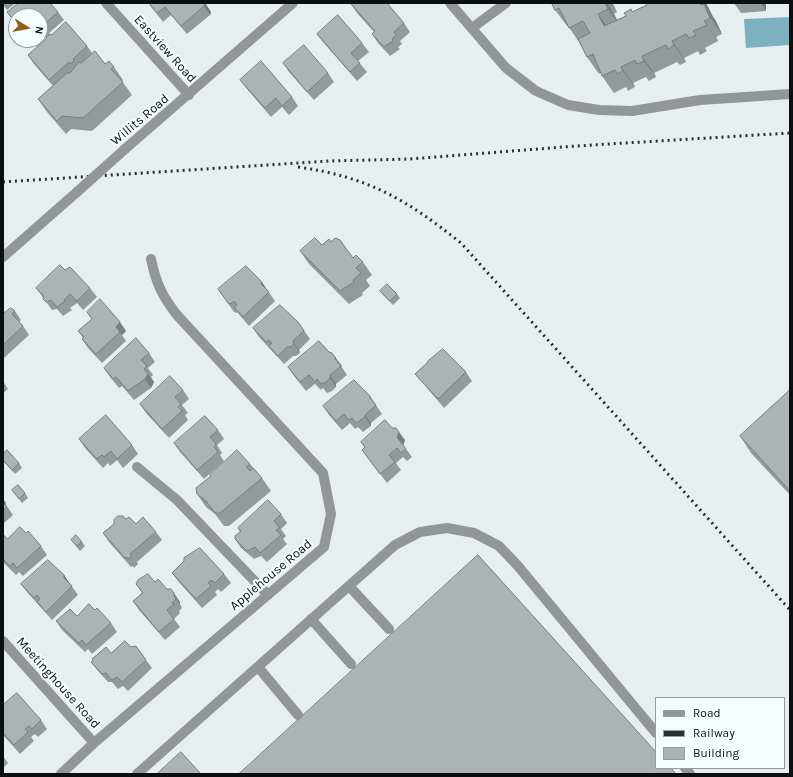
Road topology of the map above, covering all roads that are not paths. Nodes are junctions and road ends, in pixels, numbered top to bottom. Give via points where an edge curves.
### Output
1 (106, 3) edge
2 (293, 3) edge
3 (450, 3) edge
4 (506, 3) edge
5 (472, 28) junction
6 (790, 94) edge
7 (189, 95) junction
8 (3, 257) edge
9 (151, 259) dead end
10 (137, 467) dead end
11 (349, 586) junction
12 (268, 595) junction
13 (311, 619) junction
14 (389, 629) dead end
15 (3, 641) edge
16 (351, 664) dead end
17 (258, 666) junction
18 (298, 715) dead end
19 (655, 732) edge
20 (94, 743) junction
21 (61, 774) edge
22 (137, 774) edge

1 - 7 street, Eastview Road
2 - 7 street, Willits Road
3 - 5 street
4 - 5 street
5 - 6 street via 506,68 536,91 568,105 632,111 700,100
7 - 8 street, Willits Road, bridge
9 - 12 street, Applehouse Road via 155,279 164,298 177,315 323,472 331,514 324,547
10 - 12 street via 177,500
11 - 13 street
11 - 14 street
11 - 19 street via 395,545 420,532 447,528 474,533 499,546 518,566
12 - 20 street, Applehouse Road
13 - 16 street
13 - 17 street
15 - 20 street, Meetinghouse Road
17 - 18 street
17 - 22 street
20 - 21 street, Applehouse Road

